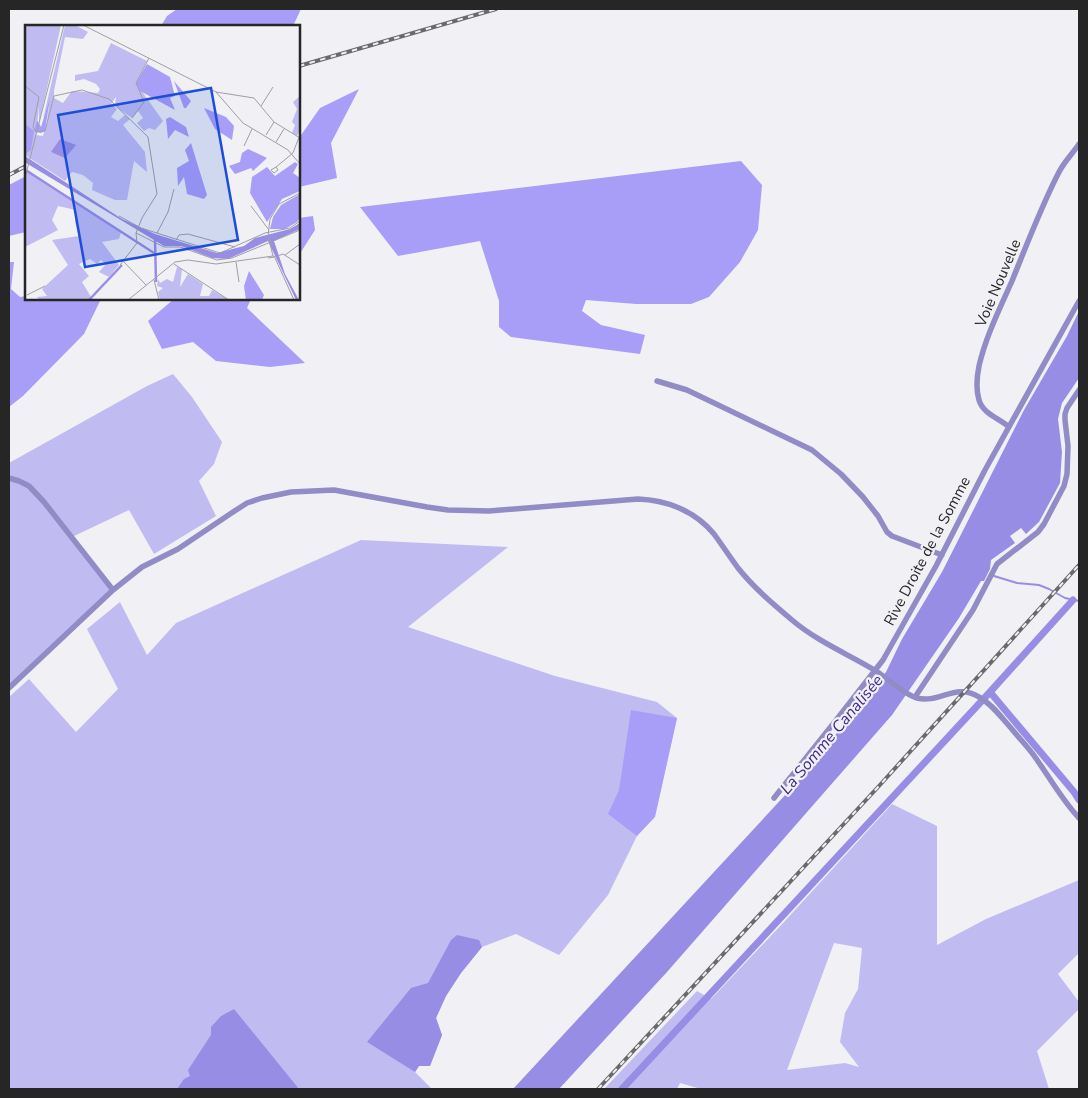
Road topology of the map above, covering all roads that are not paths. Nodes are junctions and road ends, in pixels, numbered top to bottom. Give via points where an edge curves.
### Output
1 (1079, 144) edge
2 (1079, 301) edge
3 (657, 381) dead end
4 (1079, 390) edge
5 (1009, 427) junction
6 (9, 478) edge
7 (942, 555) junction
8 (113, 590) junction
9 (877, 671) junction
10 (9, 688) edge
11 (912, 696) junction
12 (774, 798) dead end
13 (1079, 818) edge

1 - 5 street, Voie Nouvelle via 1060,170 1042,209 979,367 977,387 983,409
2 - 5 street, Rive Droite de la Somme
3 - 7 street via 687,390 812,450 863,497 887,532
4 - 11 street via 1065,414 1068,466 1064,486 1044,524 997,564 973,610
5 - 7 street, Rive Droite de la Somme
6 - 8 street via 29,486 44,502
7 - 9 street, Rive Droite de la Somme
8 - 9 street via 142,567 178,548 247,503 278,494 334,490 400,503 469,511 648,499 673,505 696,517 713,533 759,592 786,615 815,637
8 - 10 street
9 - 11 street
9 - 12 street, Rive Droite de la Somme
11 - 13 street via 930,699 961,691 979,696 1001,716 1035,757

